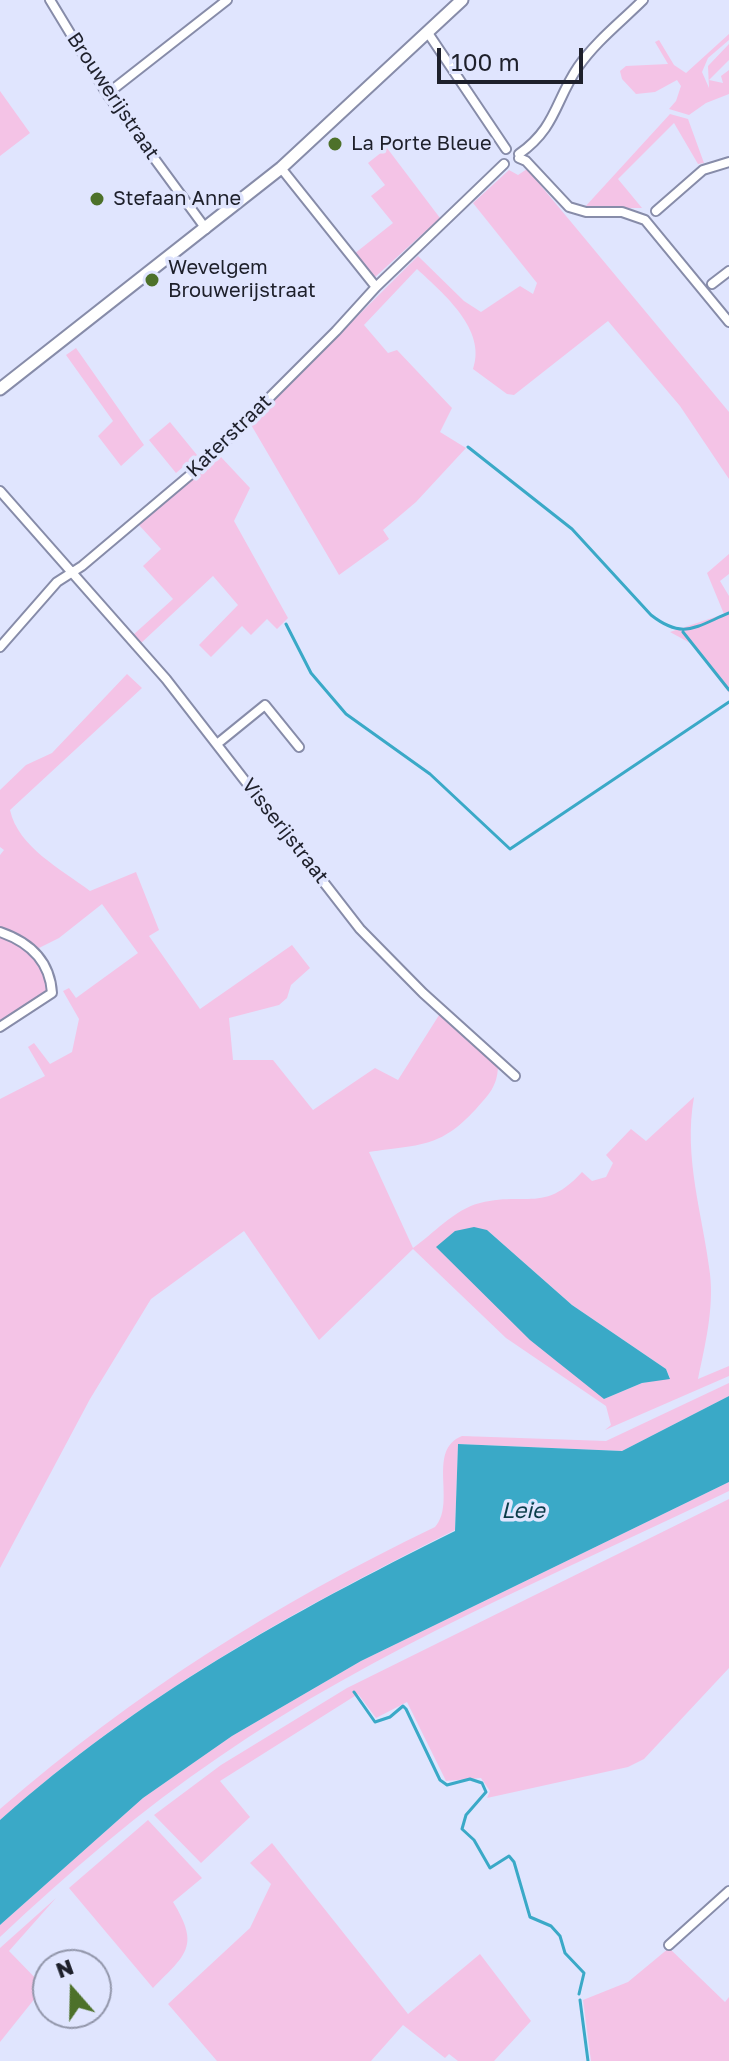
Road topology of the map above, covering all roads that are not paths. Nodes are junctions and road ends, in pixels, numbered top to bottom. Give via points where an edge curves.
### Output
1 (50, 0) edge
2 (227, 0) edge
3 (462, 0) edge
4 (643, 0) edge
5 (428, 33) junction
6 (107, 94) junction
7 (506, 149) junction
8 (519, 156) junction
9 (729, 162) edge
10 (504, 164) junction
11 (281, 168) junction
12 (656, 211) dead end
13 (206, 229) junction
14 (729, 271) edge
15 (712, 284) dead end
16 (376, 287) junction
17 (729, 322) edge
18 (0, 389) edge
19 (0, 491) edge
20 (70, 572) junction
21 (0, 647) edge
22 (217, 744) junction
23 (299, 747) dead end
24 (0, 932) edge
25 (0, 1027) edge
26 (515, 1076) dead end
27 (729, 1891) edge
28 (669, 1945) dead end

1 - 6 street, Brouwerijstraat
2 - 6 street
3 - 5 main road
4 - 8 street via 576,69 551,123
5 - 7 street
5 - 11 main road
6 - 13 street, Brouwerijstraat
7 - 8 street
7 - 10 street via 501,156
8 - 10 street via 512,166
8 - 17 street via 569,207 622,212 645,220
9 - 12 street via 703,170
10 - 16 street, Katerstraat
11 - 13 main road
11 - 16 street
13 - 18 main road
14 - 15 street
16 - 20 street, Katerstraat via 203,464
19 - 20 street, Visserijstraat
20 - 21 street
20 - 22 street, Visserijstraat
22 - 23 street via 265,705
22 - 26 street, Visserijstraat via 360,929
24 - 25 street via 41,958 52,993
27 - 28 street

